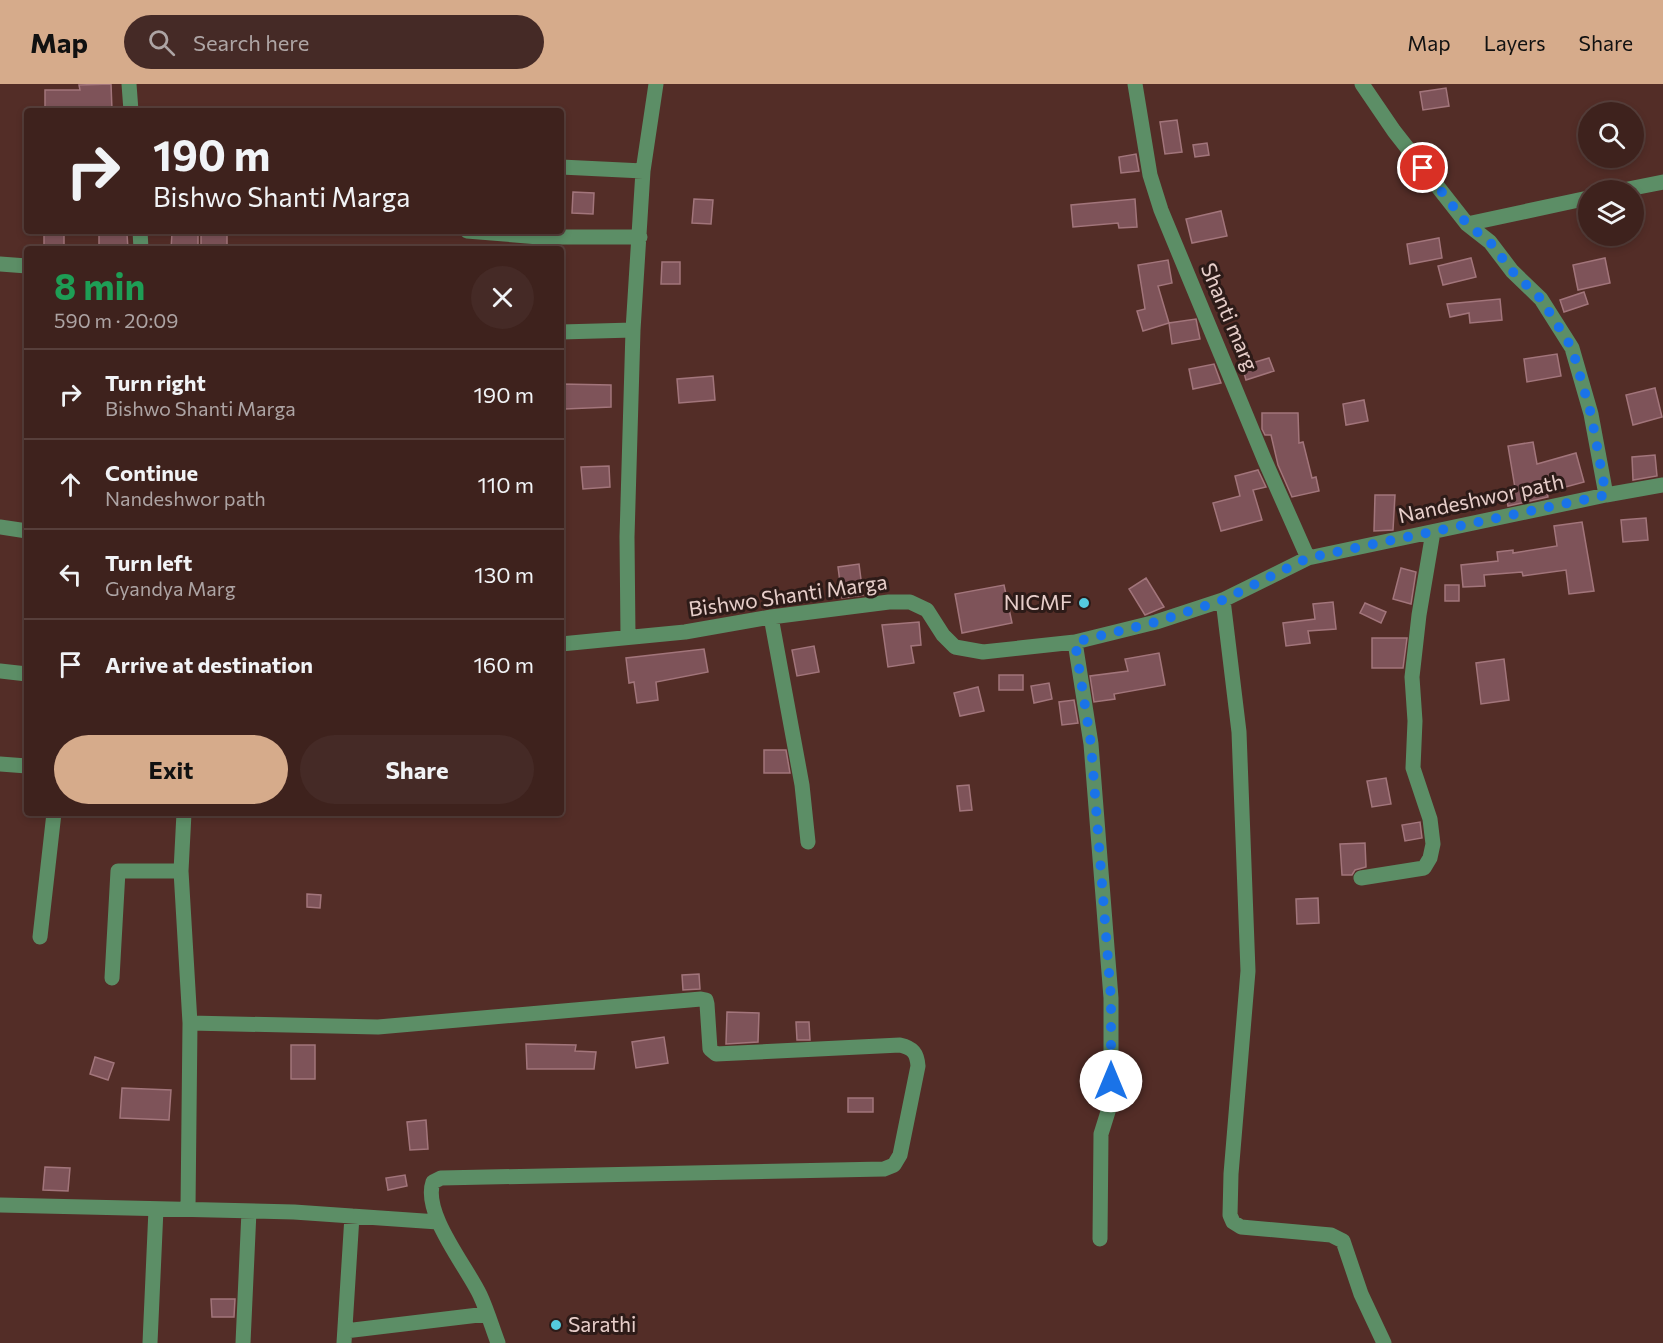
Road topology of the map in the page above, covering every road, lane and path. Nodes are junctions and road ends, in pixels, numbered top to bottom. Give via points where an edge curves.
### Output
1 (129, 84) edge
2 (656, 84) edge
3 (1135, 84) edge
4 (1362, 84) edge
5 (131, 108) edge
6 (564, 168) edge
7 (643, 171) junction
8 (1663, 182) edge
9 (1644, 186) edge
10 (1578, 200) edge
11 (1467, 224) junction
12 (503, 234) edge
13 (640, 237) junction
14 (0, 264) edge
15 (24, 266) edge
16 (633, 330) junction
17 (564, 332) edge
18 (1663, 485) edge
19 (1606, 495) junction
20 (0, 527) edge
21 (24, 531) edge
22 (1433, 532) junction
23 (1308, 558) junction
24 (1223, 600) junction
25 (771, 618) junction
26 (628, 636) junction
27 (1075, 642) junction
28 (564, 644) edge
29 (0, 671) edge
30 (24, 674) edge
31 (0, 764) edge
32 (24, 766) edge
33 (54, 816) edge
34 (184, 816) edge
35 (808, 842) dead end
36 (181, 871) junction
37 (1361, 878) dead end
38 (40, 937) dead end
39 (112, 978) dead end
40 (190, 1023) junction
41 (0, 1205) edge
42 (188, 1208) junction
43 (156, 1209) junction
44 (249, 1210) junction
45 (352, 1216) junction
46 (438, 1222) junction
47 (1100, 1239) dead end
48 (487, 1314) junction
49 (344, 1337) edge
50 (150, 1343) edge
51 (243, 1343) edge
52 (498, 1343) edge
53 (1384, 1343) edge

1 - 5 street
2 - 7 street
3 - 23 street, Shanti marg via 1150,175 1161,210
4 - 11 street
6 - 7 street
7 - 13 street
8 - 9 street
10 - 11 street
11 - 19 street via 1490,242 1541,299 1572,348 1591,414
12 - 13 street
13 - 16 street
14 - 15 street
16 - 17 street
16 - 26 street
18 - 19 street, Nandeshwor path
19 - 22 street, Nandeshwor path
20 - 21 street
22 - 23 street, Nandeshwor path
22 - 37 street via 1412,677 1413,768 1430,819 1432,850 1424,868
23 - 24 street, Bishwo Shanti Marga
24 - 27 street, Bishwo Shanti Marga
24 - 53 street via 1239,732 1248,971 1230,1215 1241,1227 1331,1236 1343,1241 1361,1294
25 - 26 street, Bishwo Shanti Marga via 685,632
25 - 27 street, Bishwo Shanti Marga via 910,602 927,610 955,647 983,652
25 - 35 street via 802,785
26 - 28 street, Bishwo Shanti Marga
27 - 47 street via 1091,744 1111,998 1111,1102 1101,1134
29 - 30 street
31 - 32 street
33 - 38 street
34 - 36 street
36 - 39 street via 118,871
36 - 40 street
40 - 42 street
40 - 46 street via 378,1027 701,999 706,1000 710,1049 716,1054 900,1045 910,1047 917,1055 900,1155 894,1165 884,1169 441,1178 430,1188
41 - 43 street
42 - 43 street
42 - 44 street
43 - 50 street
44 - 45 street
44 - 51 street
45 - 46 street
45 - 49 street
46 - 48 street
48 - 49 street
48 - 52 street

